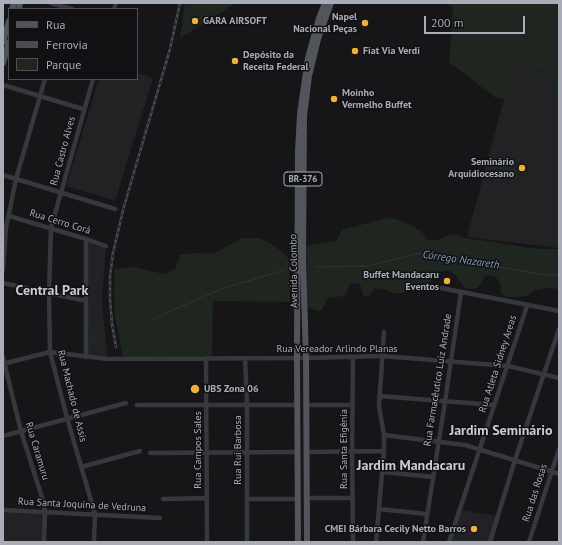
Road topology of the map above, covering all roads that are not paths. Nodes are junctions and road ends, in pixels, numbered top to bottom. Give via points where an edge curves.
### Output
1 (51, 3) edge
2 (324, 3) edge
3 (331, 3) edge
4 (66, 6) edge
5 (8, 24) edge
6 (3, 42) edge
7 (8, 46) edge
8 (3, 63) edge
9 (45, 80) edge
10 (93, 80) edge
11 (3, 85) edge
12 (41, 96) junction
13 (84, 109) junction
14 (3, 175) edge
15 (16, 179) junction
16 (61, 192) junction
17 (115, 209) dead end
18 (9, 216) junction
19 (51, 228) junction
20 (86, 239) junction
21 (106, 246) dead end
22 (3, 270) edge
23 (3, 283) edge
24 (441, 288) dead end
25 (461, 292) junction
26 (49, 294) junction
27 (86, 301) junction
28 (527, 306) junction
29 (559, 311) edge
30 (559, 329) edge
31 (384, 332) dead end
32 (50, 352) junction
33 (382, 356) junction
34 (86, 357) junction
35 (353, 357) junction
36 (206, 358) junction
37 (245, 358) junction
38 (297, 358) junction
39 (306, 358) junction
40 (4, 362) edge
41 (451, 362) junction
42 (508, 366) junction
43 (545, 374) junction
44 (559, 378) edge
45 (379, 396) junction
46 (445, 402) junction
47 (126, 403) dead end
48 (206, 404) junction
49 (247, 404) junction
50 (137, 405) dead end
51 (297, 405) junction
52 (306, 405) junction
53 (353, 405) junction
54 (494, 405) junction
55 (67, 418) junction
56 (297, 428) junction
57 (307, 428) junction
58 (21, 431) junction
59 (384, 434) junction
60 (3, 436) edge
61 (439, 441) junction
62 (480, 448) junction
63 (559, 449) edge
64 (140, 451) dead end
65 (352, 451) junction
66 (384, 451) junction
67 (247, 452) junction
68 (297, 452) junction
69 (307, 452) junction
70 (150, 453) dead end
71 (207, 453) junction
72 (515, 460) junction
73 (82, 467) junction
74 (552, 471) junction
75 (383, 472) junction
76 (559, 474) edge
77 (433, 478) junction
78 (207, 498) junction
79 (307, 498) junction
80 (353, 498) junction
81 (163, 499) dead end
82 (247, 499) junction
83 (298, 499) junction
84 (379, 509) junction
85 (3, 510) edge
86 (45, 512) junction
87 (95, 514) junction
88 (427, 514) junction
89 (160, 518) dead end
90 (44, 542) edge
91 (94, 542) edge
92 (207, 542) edge
93 (247, 542) edge
94 (298, 542) edge
95 (307, 542) edge
96 (353, 542) edge
97 (376, 542) edge
98 (423, 542) edge
99 (449, 542) edge
100 (490, 542) edge
101 (529, 542) edge

1 - 4 street
2 - 38 main road, Avenida Colombo / BR-376 via 304,76 300,114
3 - 39 main road, Avenida Colombo / BR-376 via 310,70 304,116 303,261
5 - 6 main road
7 - 8 main road
9 - 12 street
10 - 13 street, Rua Castro Alves
11 - 12 street
12 - 13 street
12 - 15 street
13 - 16 street, Rua Castro Alves
14 - 15 street
15 - 16 street
15 - 18 street
16 - 17 street
16 - 19 street, Rua Castro Alves
18 - 19 street, Rua Cerro Corá
18 - 22 street
19 - 20 street, Rua Cerro Corá
19 - 26 street, Rua Machado de Assis
20 - 21 street, Rua Cerro Corá
20 - 27 street
23 - 26 street
24 - 25 street
25 - 28 street
25 - 41 street, Rua Farmacêutico Luiz Andrade
26 - 27 street
26 - 32 street, Rua Machado de Assis
27 - 34 street
28 - 29 street
28 - 42 street, Rua Atleta Sidney Areas
30 - 43 street
31 - 33 street
32 - 34 street, Rua Vereador Arlindo Planas
32 - 40 street
32 - 55 street, Rua Machado de Assis
33 - 35 street, Rua Vereador Arlindo Planas
33 - 41 street, Rua Vereador Arlindo Planas
33 - 45 street
34 - 36 street, Rua Vereador Arlindo Planas
35 - 39 street, Rua Vereador Arlindo Planas
35 - 53 street, Rua Santa Efigênia
36 - 37 street, Rua Vereador Arlindo Planas
36 - 48 street, Rua Campos Sales
37 - 38 street, Rua Vereador Arlindo Planas
37 - 49 street, Rua Rui Barbosa
38 - 39 street, Rua Vereador Arlindo Planas
38 - 51 main road, Avenida Colombo / BR-376
39 - 52 main road, Avenida Colombo / BR-376
40 - 58 street, Rua Caramuru
41 - 42 street, Rua Vereador Arlindo Planas
41 - 46 street, Rua Farmacêutico Luiz Andrade
42 - 43 street, Rua Vereador Arlindo Planas
42 - 54 street, Rua Atleta Sidney Areas
43 - 44 street, Rua Vereador Arlindo Planas
43 - 72 street
45 - 46 street
45 - 59 street via 379,413
46 - 54 street
46 - 61 street, Rua Farmacêutico Luiz Andrade
47 - 55 street
48 - 49 street
48 - 50 street
48 - 71 street, Rua Campos Sales
49 - 51 street
49 - 67 street, Rua Rui Barbosa
51 - 56 main road, Avenida Colombo / BR-376
52 - 53 street
52 - 57 main road, Avenida Colombo / BR-376
53 - 65 street, Rua Santa Efigênia
54 - 62 street, Rua Atleta Sidney Areas
55 - 58 street
55 - 73 street, Rua Machado de Assis
56 - 57 main road
56 - 68 main road, Avenida Colombo / BR-376
57 - 69 main road, Avenida Colombo / BR-376
58 - 60 street
58 - 86 street, Rua Caramuru
59 - 61 street
59 - 66 street
61 - 62 street
61 - 77 street, Rua Farmacêutico Luiz Andrade
62 - 72 street
62 - 99 street, Rua Atleta Sidney Areas
63 - 74 street, Rua das Rosas
64 - 73 street
65 - 66 street
65 - 69 street
65 - 80 street, Rua Santa Efigênia
66 - 75 street
67 - 68 street
67 - 71 street
67 - 82 street, Rua Rui Barbosa
68 - 83 main road, Avenida Colombo / BR-376
69 - 79 main road, Avenida Colombo / BR-376
70 - 71 street
71 - 78 street, Rua Campos Sales
72 - 74 street
72 - 100 street
73 - 87 street, Rua Machado de Assis
74 - 76 street
74 - 101 street, Rua das Rosas
75 - 77 street
75 - 84 street
77 - 88 street, Rua Farmacêutico Luiz Andrade
78 - 81 street
78 - 92 street, Rua Campos Sales
79 - 80 street
79 - 95 main road, Avenida Colombo / BR-376
80 - 96 street, Rua Santa Efigênia
82 - 83 street
82 - 93 street, Rua Rui Barbosa
83 - 94 main road, Avenida Colombo / BR-376
84 - 88 street
84 - 97 street
85 - 86 street, Rua Santa Joquina de Vedruna
86 - 87 street, Rua Santa Joquina de Vedruna
86 - 90 street, Rua Caramuru
87 - 89 street, Rua Santa Joquina de Vedruna
87 - 91 street, Rua Machado de Assis
88 - 98 street, Rua Farmacêutico Luiz Andrade

